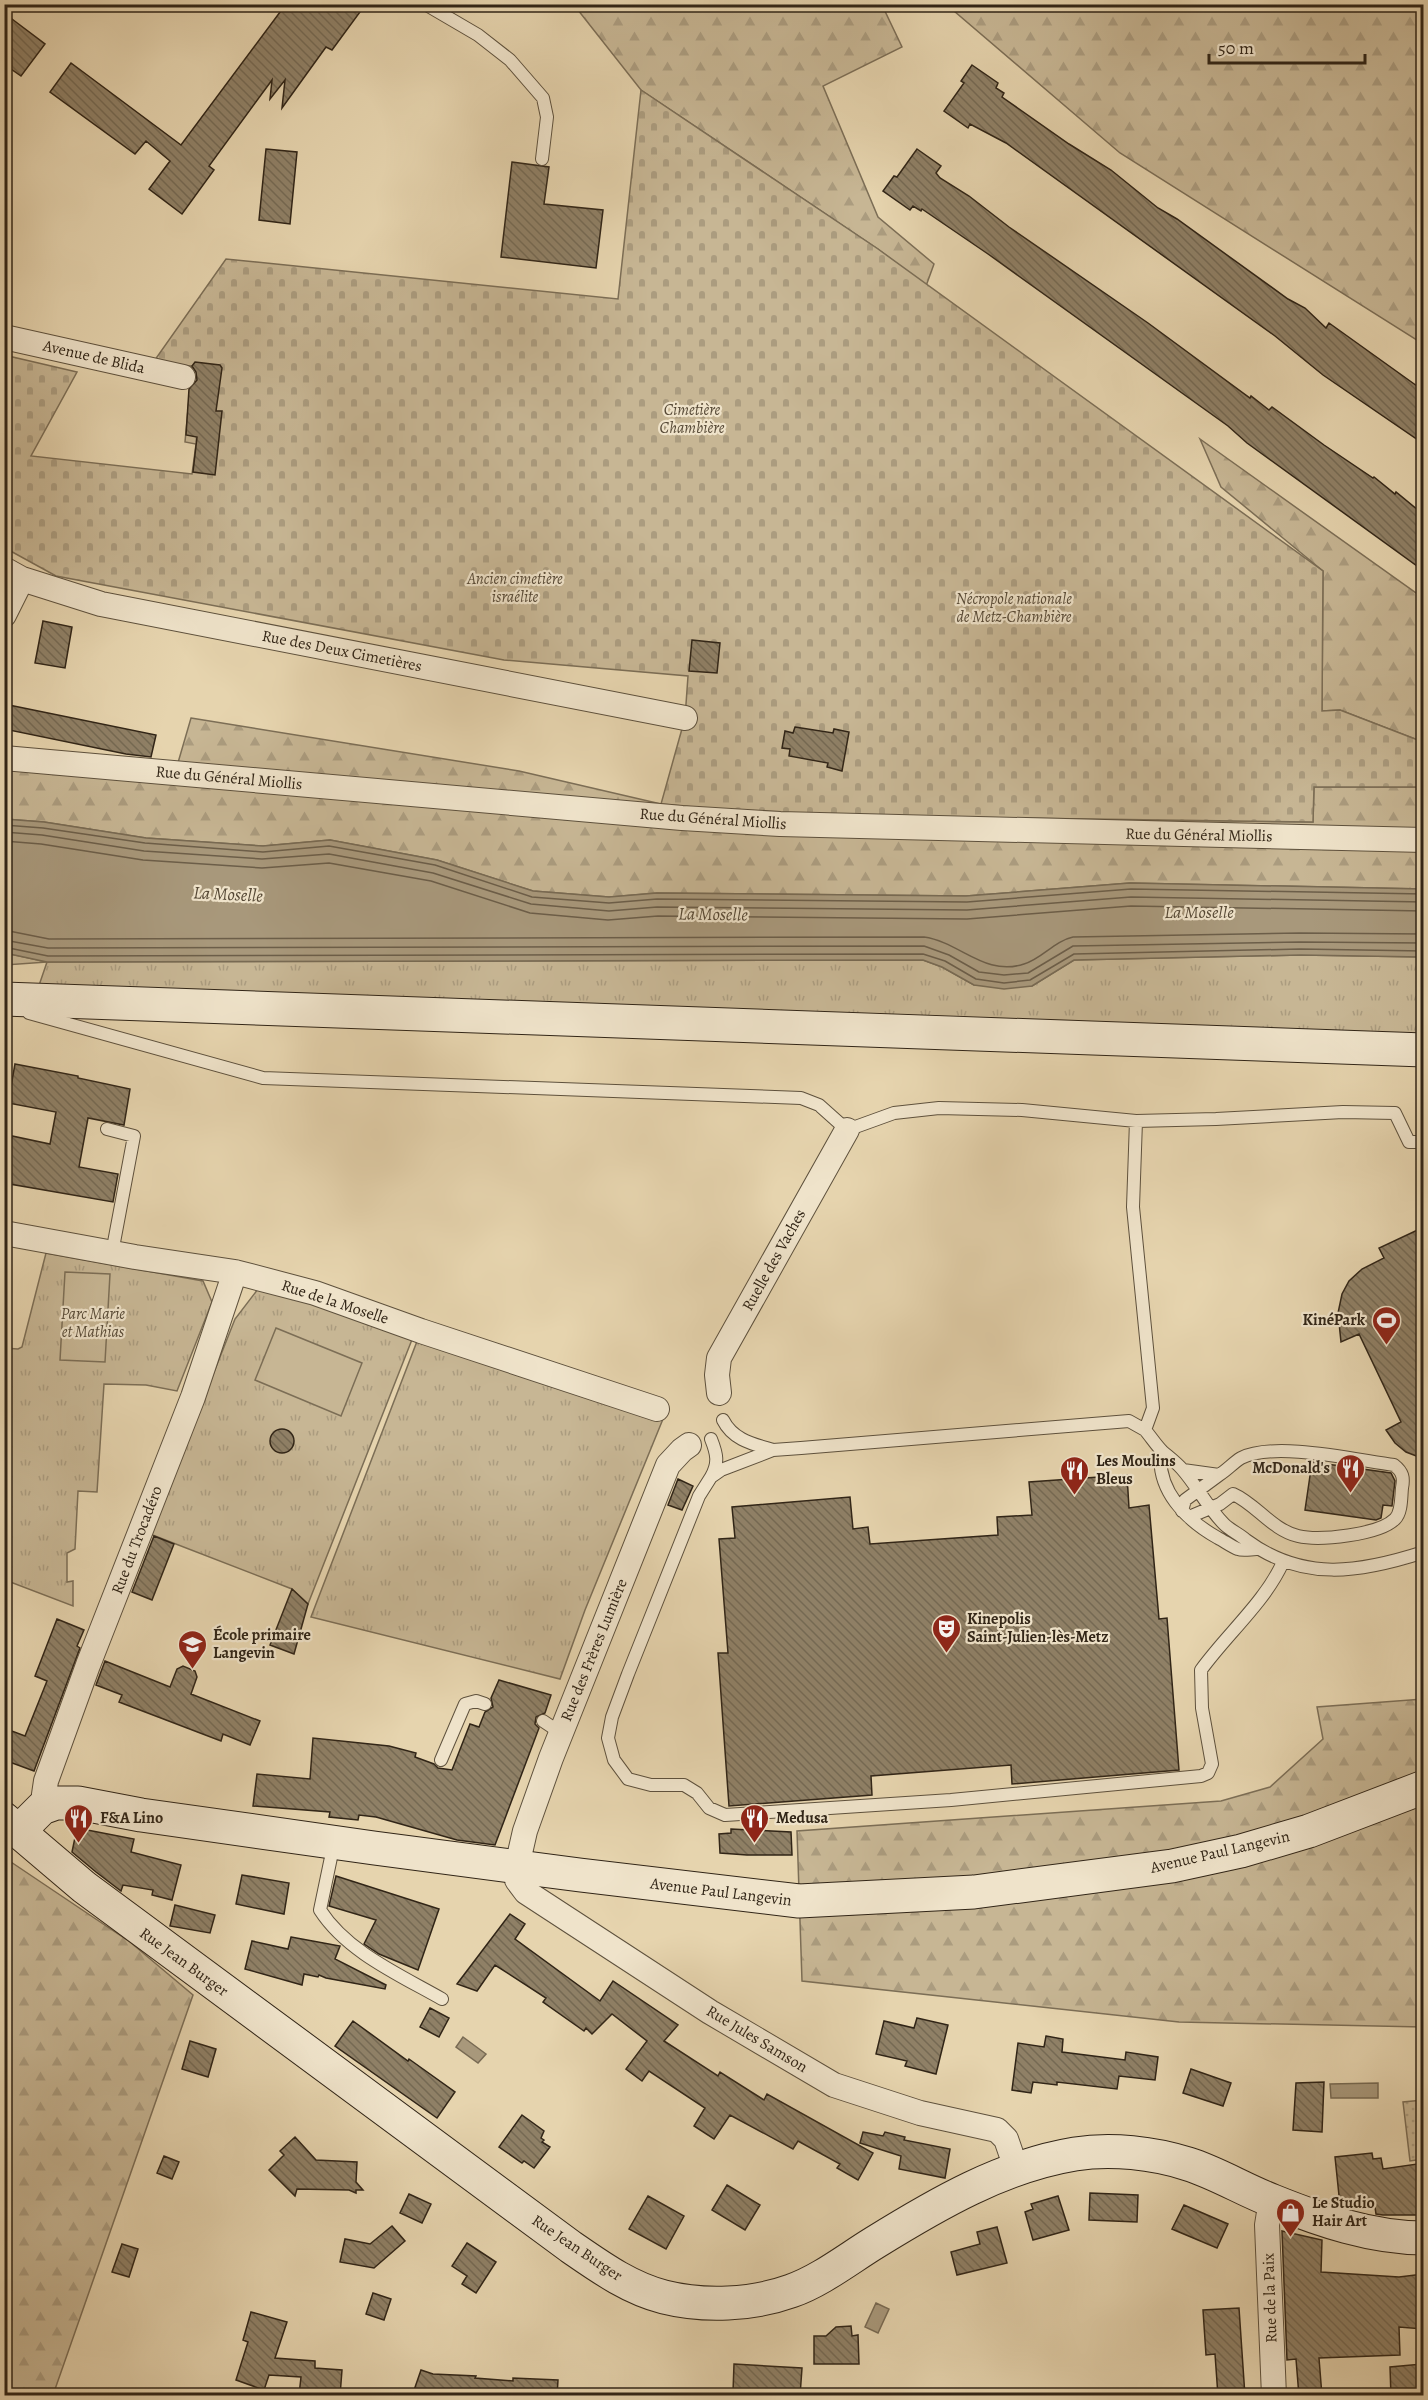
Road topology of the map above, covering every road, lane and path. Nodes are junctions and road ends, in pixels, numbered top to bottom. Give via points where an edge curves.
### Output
1 (425, 4) edge
2 (542, 159) dead end
3 (4, 337) edge
4 (183, 377) dead end
5 (13, 574) edge
6 (4, 615) edge
7 (684, 718) dead end
8 (4, 758) edge
9 (1424, 840) edge
10 (4, 999) edge
11 (4, 1006) edge
12 (1424, 1050) edge
13 (1136, 1121) junction
14 (107, 1129) dead end
15 (847, 1130) junction
16 (1424, 1142) edge
17 (4, 1233) edge
18 (112, 1253) junction
19 (235, 1272) junction
20 (719, 1393) dead end
21 (657, 1409) dead end
22 (723, 1420) dead end
23 (1144, 1430) junction
24 (700, 1442) joint
25 (773, 1450) junction
26 (1161, 1451) junction
27 (1183, 1470) junction
28 (1219, 1475) junction
29 (711, 1477) junction
30 (1197, 1490) junction
31 (1211, 1508) junction
32 (1185, 1514) junction
33 (1257, 1549) junction
34 (1424, 1552) edge
35 (1283, 1562) junction
36 (485, 1704) dead end
37 (441, 1761) dead end
38 (1424, 1787) edge
39 (22, 1819) edge
40 (334, 1841) junction
41 (517, 1866) junction
42 (442, 1999) dead end
43 (1016, 2168) junction
44 (1271, 2200) junction
45 (1424, 2238) edge
46 (1274, 2396) edge

1 - 2 lane via 494,47 543,98 547,117
3 - 4 street, Avenue de Blida
5 - 6 street
5 - 7 street, Rue des Deux Cimetières via 101,604
8 - 9 street, Rue du Général Miollis via 780,824
10 - 12 main road
11 - 15 lane via 263,1078 801,1098 819,1105
13 - 15 lane via 1022,1110 939,1108 894,1113
13 - 16 lane via 1395,1113 1409,1142
13 - 23 lane via 1133,1207 1154,1408
14 - 18 lane via 134,1136
15 - 20 street, Ruelle des Vaches via 719,1358
17 - 18 street, Rue de la Moselle
18 - 19 street, Rue de la Moselle
19 - 21 street, Rue de la Moselle via 315,1293
19 - 39 street, Rue du Trocadéro via 193,1397 46,1781
22 - 25 lane via 740,1439
23 - 25 lane via 1129,1421
23 - 26 lane
24 - 29 lane via 716,1453 717,1466
24 - 41 street, Rue des Frères Lumière via 668,1465 552,1727
25 - 29 lane
26 - 27 lane
26 - 32 lane via 1166,1487
27 - 28 lane
27 - 30 lane
28 - 30 lane
28 - 31 lane via 1241,1459 1270,1451 1290,1451 1394,1465 1404,1477 1395,1519 1338,1538 1294,1536 1233,1494
29 - 35 lane via 699,1496 639,1645 608,1738 614,1760 628,1779 651,1785 684,1785 709,1808 725,1815 951,1800 1208,1773 1212,1764 1202,1708 1201,1670 1266,1594
30 - 31 lane
30 - 32 lane via 1185,1500
31 - 32 lane
31 - 33 lane via 1224,1525
32 - 33 lane via 1239,1549
33 - 35 lane
34 - 35 lane via 1365,1568 1319,1570
36 - 37 lane via 465,1704
38 - 41 main road, Avenue Paul Langevin via 1309,1831 1241,1851 1172,1866 974,1892 799,1901
39 - 40 main road, Avenue Paul Langevin via 56,1803 78,1803
39 - 43 main road, Rue Jean Burger via 84,1887 561,2240 620,2280 662,2296 688,2302 730,2303 792,2291 936,2207
40 - 41 main road, Avenue Paul Langevin
40 - 42 lane via 320,1910 330,1926 358,1949
41 - 43 street, Rue Jules Samson via 517,1880 526,1892 710,2012 834,2085 920,2113 997,2130 1006,2139
43 - 44 main road, Rue Jean Burger via 1085,2153 1157,2157 1189,2164
44 - 45 main road, Rue Jean Burger via 1366,2231
44 - 46 street, Rue de la Paix via 1267,2225

